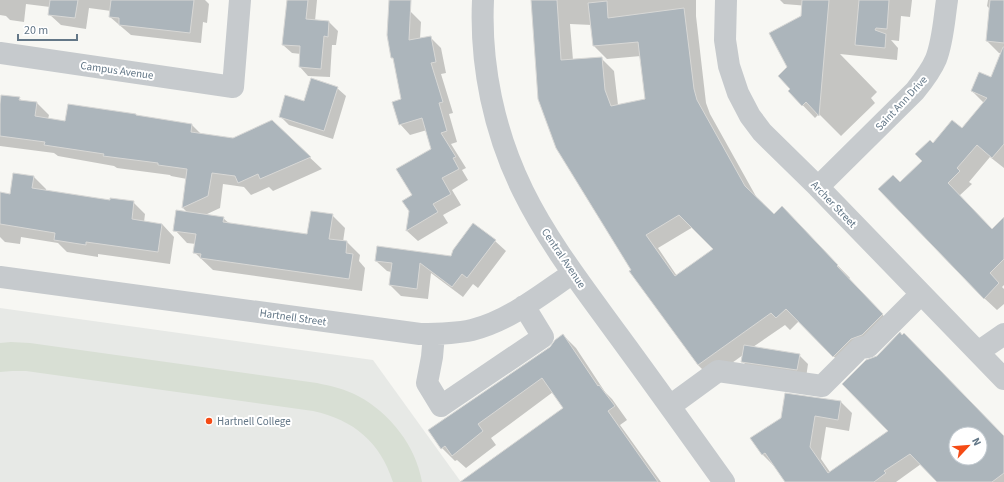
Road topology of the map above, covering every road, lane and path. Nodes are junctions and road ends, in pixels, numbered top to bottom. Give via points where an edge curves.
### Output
1 (240, 0) edge
2 (483, 0) edge
3 (726, 0) edge
4 (946, 0) edge
5 (0, 53) edge
6 (818, 187) junction
7 (573, 273) junction
8 (0, 277) edge
9 (921, 294) junction
10 (524, 306) junction
11 (434, 334) junction
12 (1004, 334) edge
13 (978, 352) junction
14 (1004, 379) edge
15 (670, 406) junction
16 (724, 482) edge

1 - 5 street, Campus Avenue via 233,87
2 - 7 street, Central Avenue via 485,60 490,97 499,130 523,191
3 - 6 street, Archer Street via 725,40 729,66 738,93 762,132
4 - 6 street, Saint Ann Drive via 941,41 936,60 927,75 915,91
6 - 9 street, Archer Street
7 - 10 street, Hartnell Street
7 - 15 street, Central Avenue
8 - 11 street, Hartnell Street via 303,319
9 - 13 street, Archer Street
9 - 15 street via 868,347 860,348 822,386 718,371
10 - 11 street, Hartnell Street via 473,330
10 - 11 street via 543,337 441,406 427,383
12 - 13 street
13 - 14 street, Archer Street
15 - 16 street, Central Avenue

